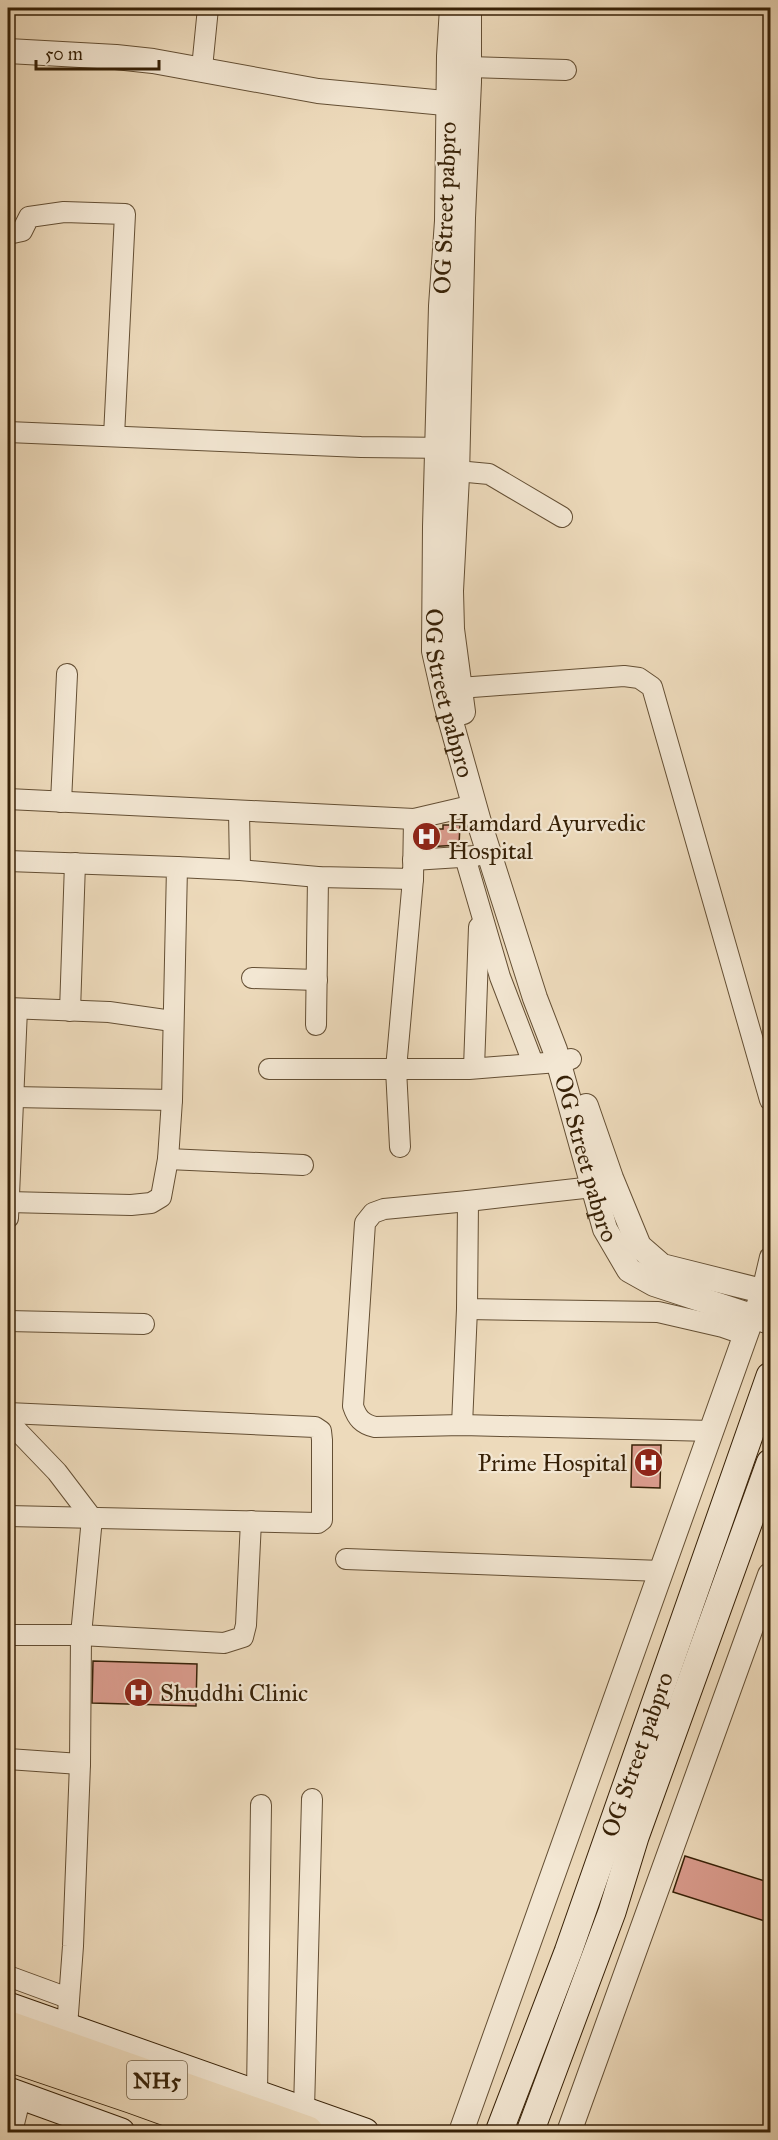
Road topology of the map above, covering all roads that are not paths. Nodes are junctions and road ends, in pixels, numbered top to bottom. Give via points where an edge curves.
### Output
1 (208, 8) edge
2 (452, 8) edge
3 (469, 8) edge
4 (8, 51) edge
5 (469, 67) junction
6 (202, 68) junction
7 (566, 70) dead end
8 (459, 105) junction
9 (8, 234) edge
10 (8, 432) edge
11 (114, 436) junction
12 (450, 456) junction
13 (562, 517) dead end
14 (67, 674) dead end
15 (459, 688) junction
16 (8, 799) edge
17 (61, 801) junction
18 (474, 805) junction
19 (239, 811) junction
20 (414, 819) junction
21 (490, 855) junction
22 (465, 857) junction
23 (8, 861) edge
24 (75, 863) junction
25 (177, 867) junction
26 (240, 870) junction
27 (413, 870) junction
28 (318, 877) junction
29 (480, 909) junction
30 (252, 978) dead end
31 (317, 980) junction
32 (12, 1008) edge
33 (70, 1011) junction
34 (172, 1021) junction
35 (316, 1025) dead end
36 (565, 1061) junction
37 (533, 1063) junction
38 (474, 1068) junction
39 (269, 1069) dead end
40 (396, 1069) junction
41 (13, 1097) junction
42 (172, 1100) junction
43 (771, 1100) edge
44 (400, 1147) dead end
45 (168, 1160) junction
46 (303, 1165) dead end
47 (593, 1187) junction
48 (468, 1201) junction
49 (8, 1202) edge
50 (8, 1218) edge
51 (771, 1257) edge
52 (766, 1292) edge
53 (467, 1309) junction
54 (8, 1321) edge
55 (144, 1324) dead end
56 (756, 1325) edge
57 (771, 1376) edge
58 (8, 1413) edge
59 (8, 1421) edge
60 (462, 1425) junction
61 (712, 1431) junction
62 (771, 1463) edge
63 (8, 1516) edge
64 (92, 1518) junction
65 (251, 1521) junction
66 (346, 1559) dead end
67 (662, 1571) junction
68 (771, 1575) edge
69 (8, 1635) edge
70 (81, 1635) junction
71 (8, 1759) edge
72 (80, 1764) junction
73 (312, 1799) dead end
74 (261, 1805) dead end
75 (8, 1976) edge
76 (68, 1998) junction
77 (8, 2006) edge
78 (8, 2027) edge
79 (67, 2027) junction
80 (8, 2055) edge
81 (14, 2093) edge
82 (257, 2094) junction
83 (305, 2121) edge
84 (12, 2133) edge
85 (122, 2133) edge
86 (229, 2133) edge
87 (365, 2133) edge
88 (462, 2133) edge
89 (500, 2133) edge
90 (530, 2133) edge
91 (569, 2133) edge

1 - 6 street
2 - 8 street, OG Street pabpro via 449,56
3 - 5 street, OG Street pabpro
4 - 6 street via 116,57
5 - 7 street
5 - 8 street, OG Street pabpro
6 - 8 street via 318,91
8 - 12 street, OG Street pabpro via 441,306
9 - 11 street via 22,231 29,217 64,212 125,214
10 - 11 street
11 - 12 street
12 - 13 street
12 - 15 street, OG Street pabpro via 452,629
12 - 18 street, OG Street pabpro via 434,651
14 - 17 street
15 - 36 street, OG Street pabpro via 499,844
15 - 43 street via 624,676 639,678 652,687
16 - 17 street
17 - 19 street
18 - 20 street
18 - 21 street, OG Street pabpro
19 - 20 street
19 - 26 street
20 - 27 street
21 - 22 street
21 - 36 street, OG Street pabpro via 536,998
22 - 27 street
22 - 29 street
23 - 24 street
24 - 25 street
24 - 33 street
25 - 26 street
25 - 34 street
26 - 28 street
27 - 28 street
27 - 40 street
28 - 31 street
29 - 37 street
29 - 38 street
30 - 31 street
31 - 35 street
32 - 33 street
32 - 41 street
33 - 34 street
34 - 42 street
36 - 37 street
36 - 47 street, OG Street pabpro
36 - 52 street, OG Street pabpro via 639,1246 662,1266
37 - 38 street
38 - 40 street
39 - 40 street
40 - 44 street
41 - 42 street
41 - 49 street
42 - 45 street
45 - 46 street
45 - 49 street via 161,1197 151,1203
47 - 48 street
47 - 56 street, OG Street pabpro via 604,1229 629,1270
48 - 53 street
48 - 60 street via 384,1209 365,1223 352,1406 364,1424 375,1427
49 - 50 street
51 - 52 street
52 - 56 street
53 - 56 street via 658,1312 723,1327
53 - 60 street
54 - 55 street
56 - 61 street
57 - 89 main road, OG Street pabpro via 568,1952
58 - 65 street via 315,1427 321,1431 322,1520
59 - 64 street via 57,1472
60 - 61 street
61 - 67 street
62 - 90 main road, OG Street pabpro
63 - 64 street
64 - 65 street
64 - 70 street
65 - 70 street via 243,1637 224,1643
66 - 67 street
67 - 88 street
68 - 91 street
69 - 70 street
70 - 72 street
71 - 72 street
72 - 76 street
73 - 83 street
74 - 82 street
75 - 76 street
76 - 79 street
77 - 79 main road
78 - 83 highway, NH5
79 - 82 main road
80 - 86 highway, NH5
81 - 84 street
81 - 85 main road
82 - 83 main road
83 - 87 main road

